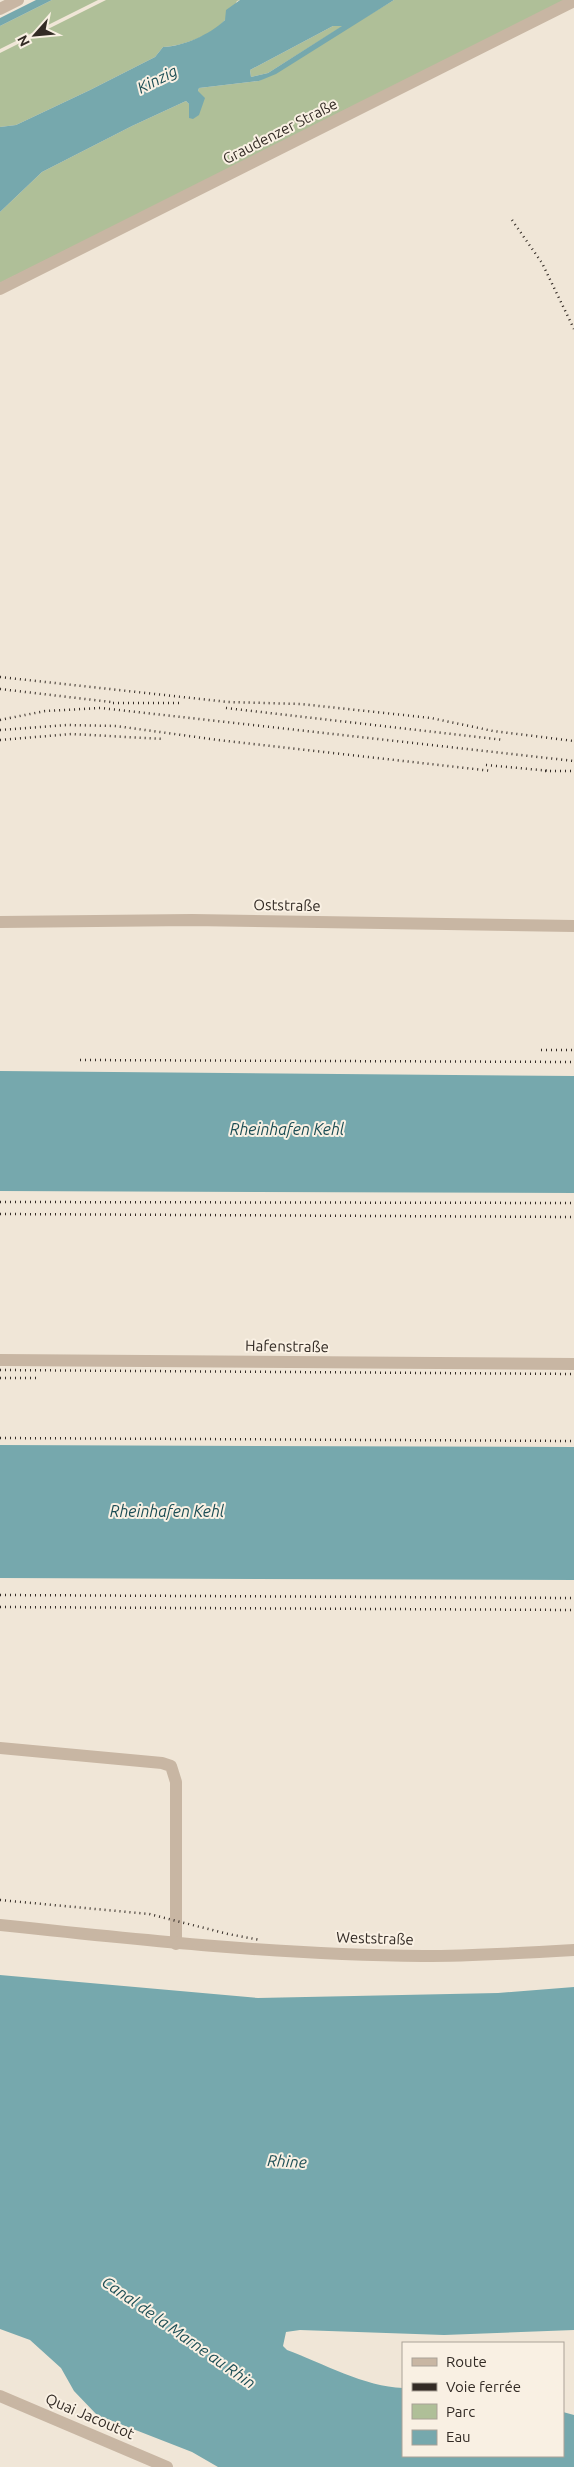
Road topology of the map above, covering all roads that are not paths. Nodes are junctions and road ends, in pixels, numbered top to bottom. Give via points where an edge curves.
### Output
1 (18, 0) edge
2 (574, 1) edge
3 (0, 9) edge
4 (0, 289) edge
5 (0, 922) edge
6 (574, 926) edge
7 (0, 1360) edge
8 (574, 1364) edge
9 (0, 1748) edge
10 (0, 1925) edge
11 (176, 1944) junction
12 (574, 1950) edge
13 (0, 2396) edge
14 (167, 2467) edge

1 - 3 street
2 - 4 street, Graudenzer Straße
5 - 6 street, Oststraße via 192,920
7 - 8 street, Hafenstraße
9 - 11 street via 171,1766 176,1782
10 - 11 street, Weststraße
11 - 12 street, Weststraße via 424,1956
13 - 14 street, Quai Jacoutot

